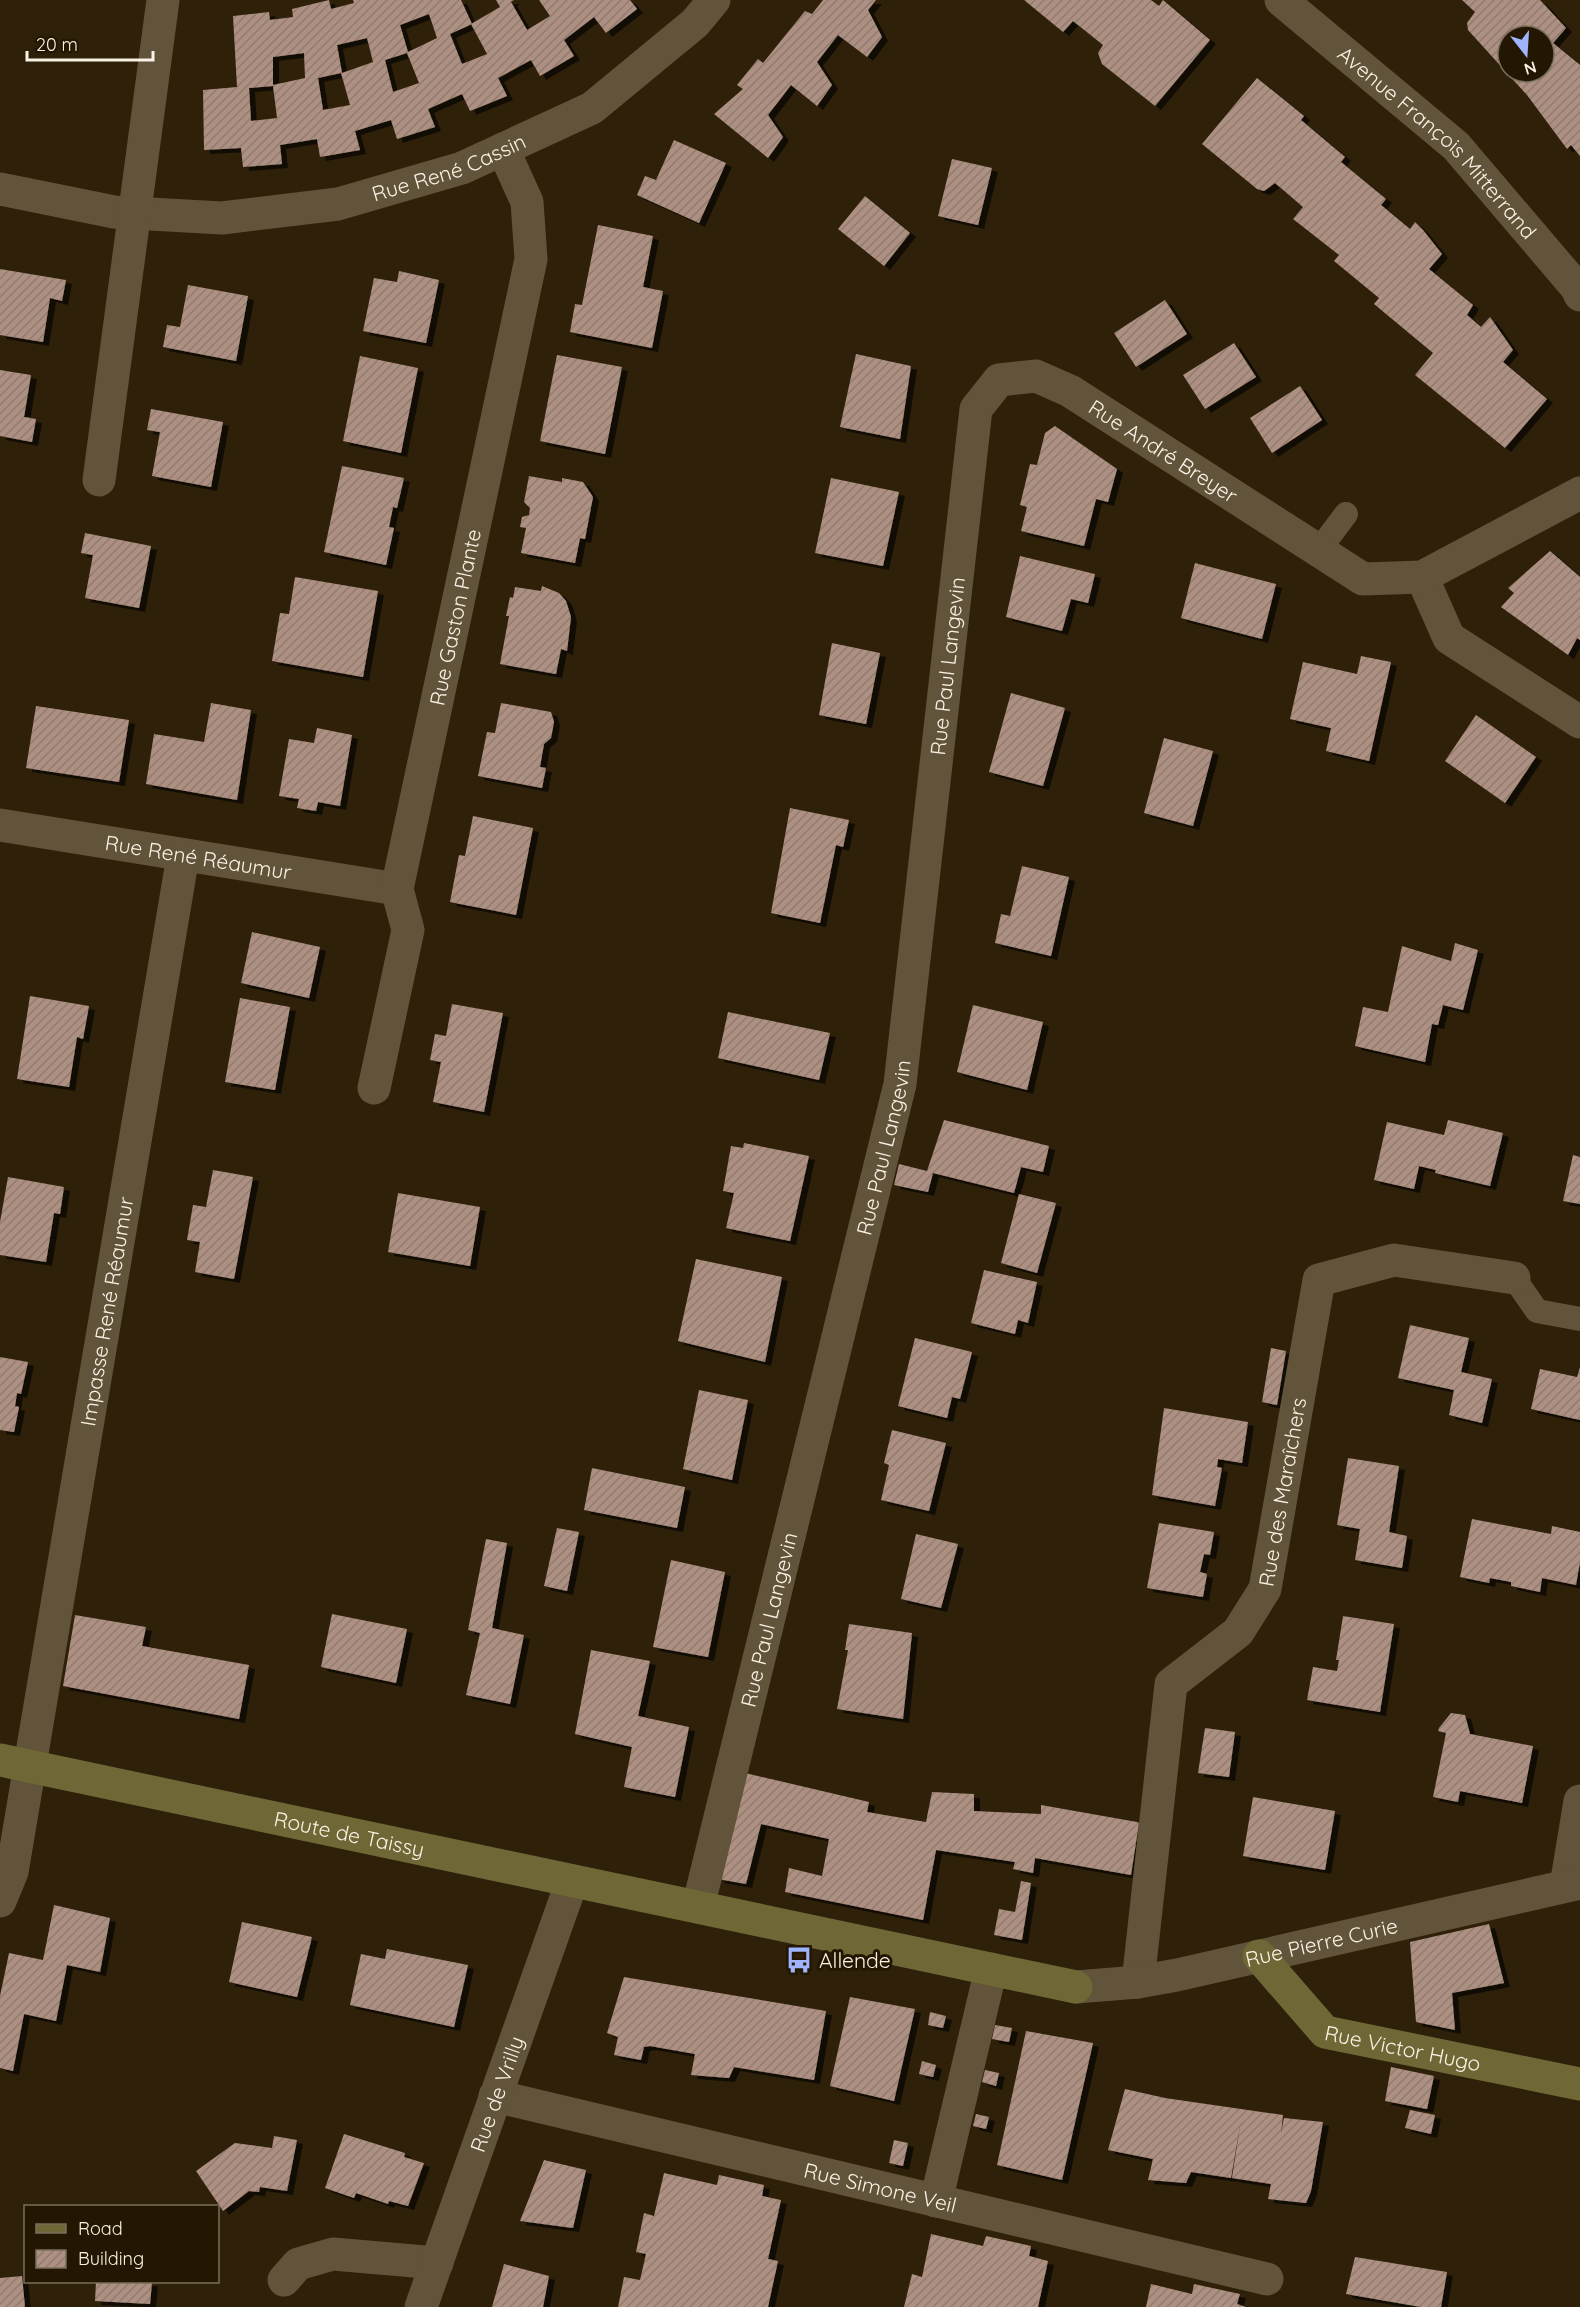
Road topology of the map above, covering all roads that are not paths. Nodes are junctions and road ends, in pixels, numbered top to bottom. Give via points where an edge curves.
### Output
1 (163, 0) edge
2 (714, 0) edge
3 (1281, 0) edge
4 (503, 149) junction
5 (0, 189) edge
6 (135, 212) junction
7 (1580, 295) edge
8 (999, 380) joint
9 (99, 480) dead end
10 (1580, 493) edge
11 (1346, 514) dead end
12 (1319, 550) junction
13 (1422, 577) junction
14 (1580, 722) edge
15 (0, 825) edge
16 (183, 856) junction
17 (397, 889) junction
18 (374, 1088) dead end
19 (1514, 1278) joint
20 (1580, 1319) edge
21 (15, 1763) edge
22 (1580, 1801) edge
23 (572, 1881) junction
24 (1573, 1884) edge
25 (0, 1901) edge
26 (698, 1907) junction
27 (1259, 1956) junction
28 (991, 1969) junction
29 (1138, 1982) junction
30 (1580, 2084) edge
31 (495, 2096) junction
32 (936, 2201) junction
33 (437, 2263) junction
34 (284, 2280) dead end
35 (1267, 2280) dead end
36 (421, 2307) edge

1 - 6 street
2 - 4 street, Rue René Cassin via 695,23 592,108
3 - 7 street, Avenue François Mitterrand via 1456,146
4 - 6 street, Rue René Cassin via 462,168 338,204 222,218
4 - 17 street, Rue Gaston Plante via 527,202 531,259
5 - 6 street, Rue René Cassin via 114,212
6 - 9 street
8 - 12 street, Rue André Breyer via 1036,376 1070,391
8 - 26 street, Rue Paul Langevin via 976,409 900,1084
10 - 13 street, Rue André Breyer
11 - 12 lane
12 - 13 street, Rue André Breyer via 1363,579
13 - 14 street via 1449,638
15 - 16 street, Rue René Réaumur
16 - 17 street, Rue René Réaumur
16 - 21 street, Impasse René Réaumur
17 - 18 street, Rue Gaston Plante via 408,930
19 - 20 lane, Rue des Maraîchers via 1537,1311
19 - 29 street, Rue des Maraîchers via 1394,1260 1319,1280 1265,1589 1238,1632 1171,1684
21 - 23 street, Route de Taissy
21 - 25 street, Impasse René Réaumur via 12,1872
22 - 24 street, Rue Pierre Curie
23 - 26 street, Route de Taissy
23 - 31 street, Rue de Vrilly
24 - 27 street, Rue Pierre Curie
26 - 28 street
27 - 29 street, Rue Pierre Curie
27 - 30 street, Rue Victor Hugo via 1325,2032
28 - 29 street, Rue Pierre Curie via 1076,1987
28 - 32 street
31 - 32 street, Rue Simone Veil
31 - 33 street, Rue de Vrilly
32 - 35 street, Rue Simone Veil
33 - 34 street via 333,2254 298,2264
33 - 36 street, Rue de Vrilly

